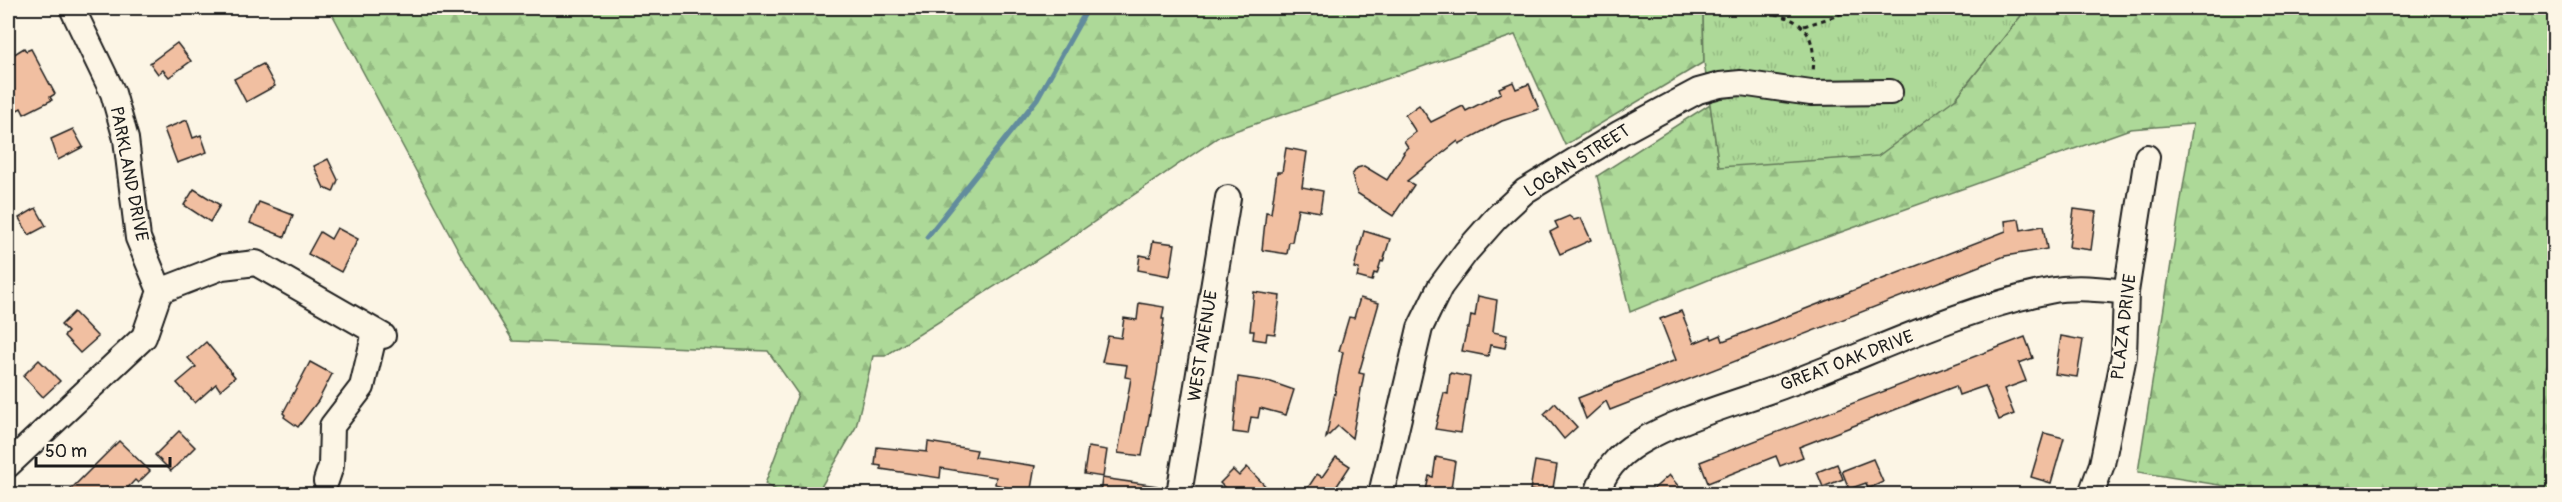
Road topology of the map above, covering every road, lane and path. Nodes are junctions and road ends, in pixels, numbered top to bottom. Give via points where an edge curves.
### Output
1 (72, 8) edge
2 (1748, 8) edge
3 (1852, 8) edge
4 (1804, 26) junction
5 (1890, 92) dead end
6 (1811, 93) junction
7 (2147, 157) dead end
8 (1228, 198) dead end
9 (160, 291) junction
10 (2126, 292) junction
11 (8, 465) edge
12 (326, 481) dead end
13 (1179, 495) edge
14 (1381, 495) edge
15 (1597, 495) edge
16 (2091, 495) edge

1 - 9 street, PARKLAND DRIVE via 113,93 126,139 138,238
2 - 4 path via 1786,16
3 - 4 path
4 - 6 path via 1813,45
5 - 6 street, LOGAN STREET
6 - 14 street, LOGAN STREET via 1741,83 1698,91 1556,171 1525,191 1496,218 1440,287 1420,328
7 - 10 street, PLAZA DRIVE
8 - 13 street, WEST AVENUE
9 - 11 street via 144,337
9 - 12 street via 222,267 256,263 379,334 362,387 332,426 331,466
10 - 15 street, GREAT OAK DRIVE via 2051,290 1977,310 1659,432 1612,464
10 - 16 street, PLAZA DRIVE via 2124,356 2102,464

